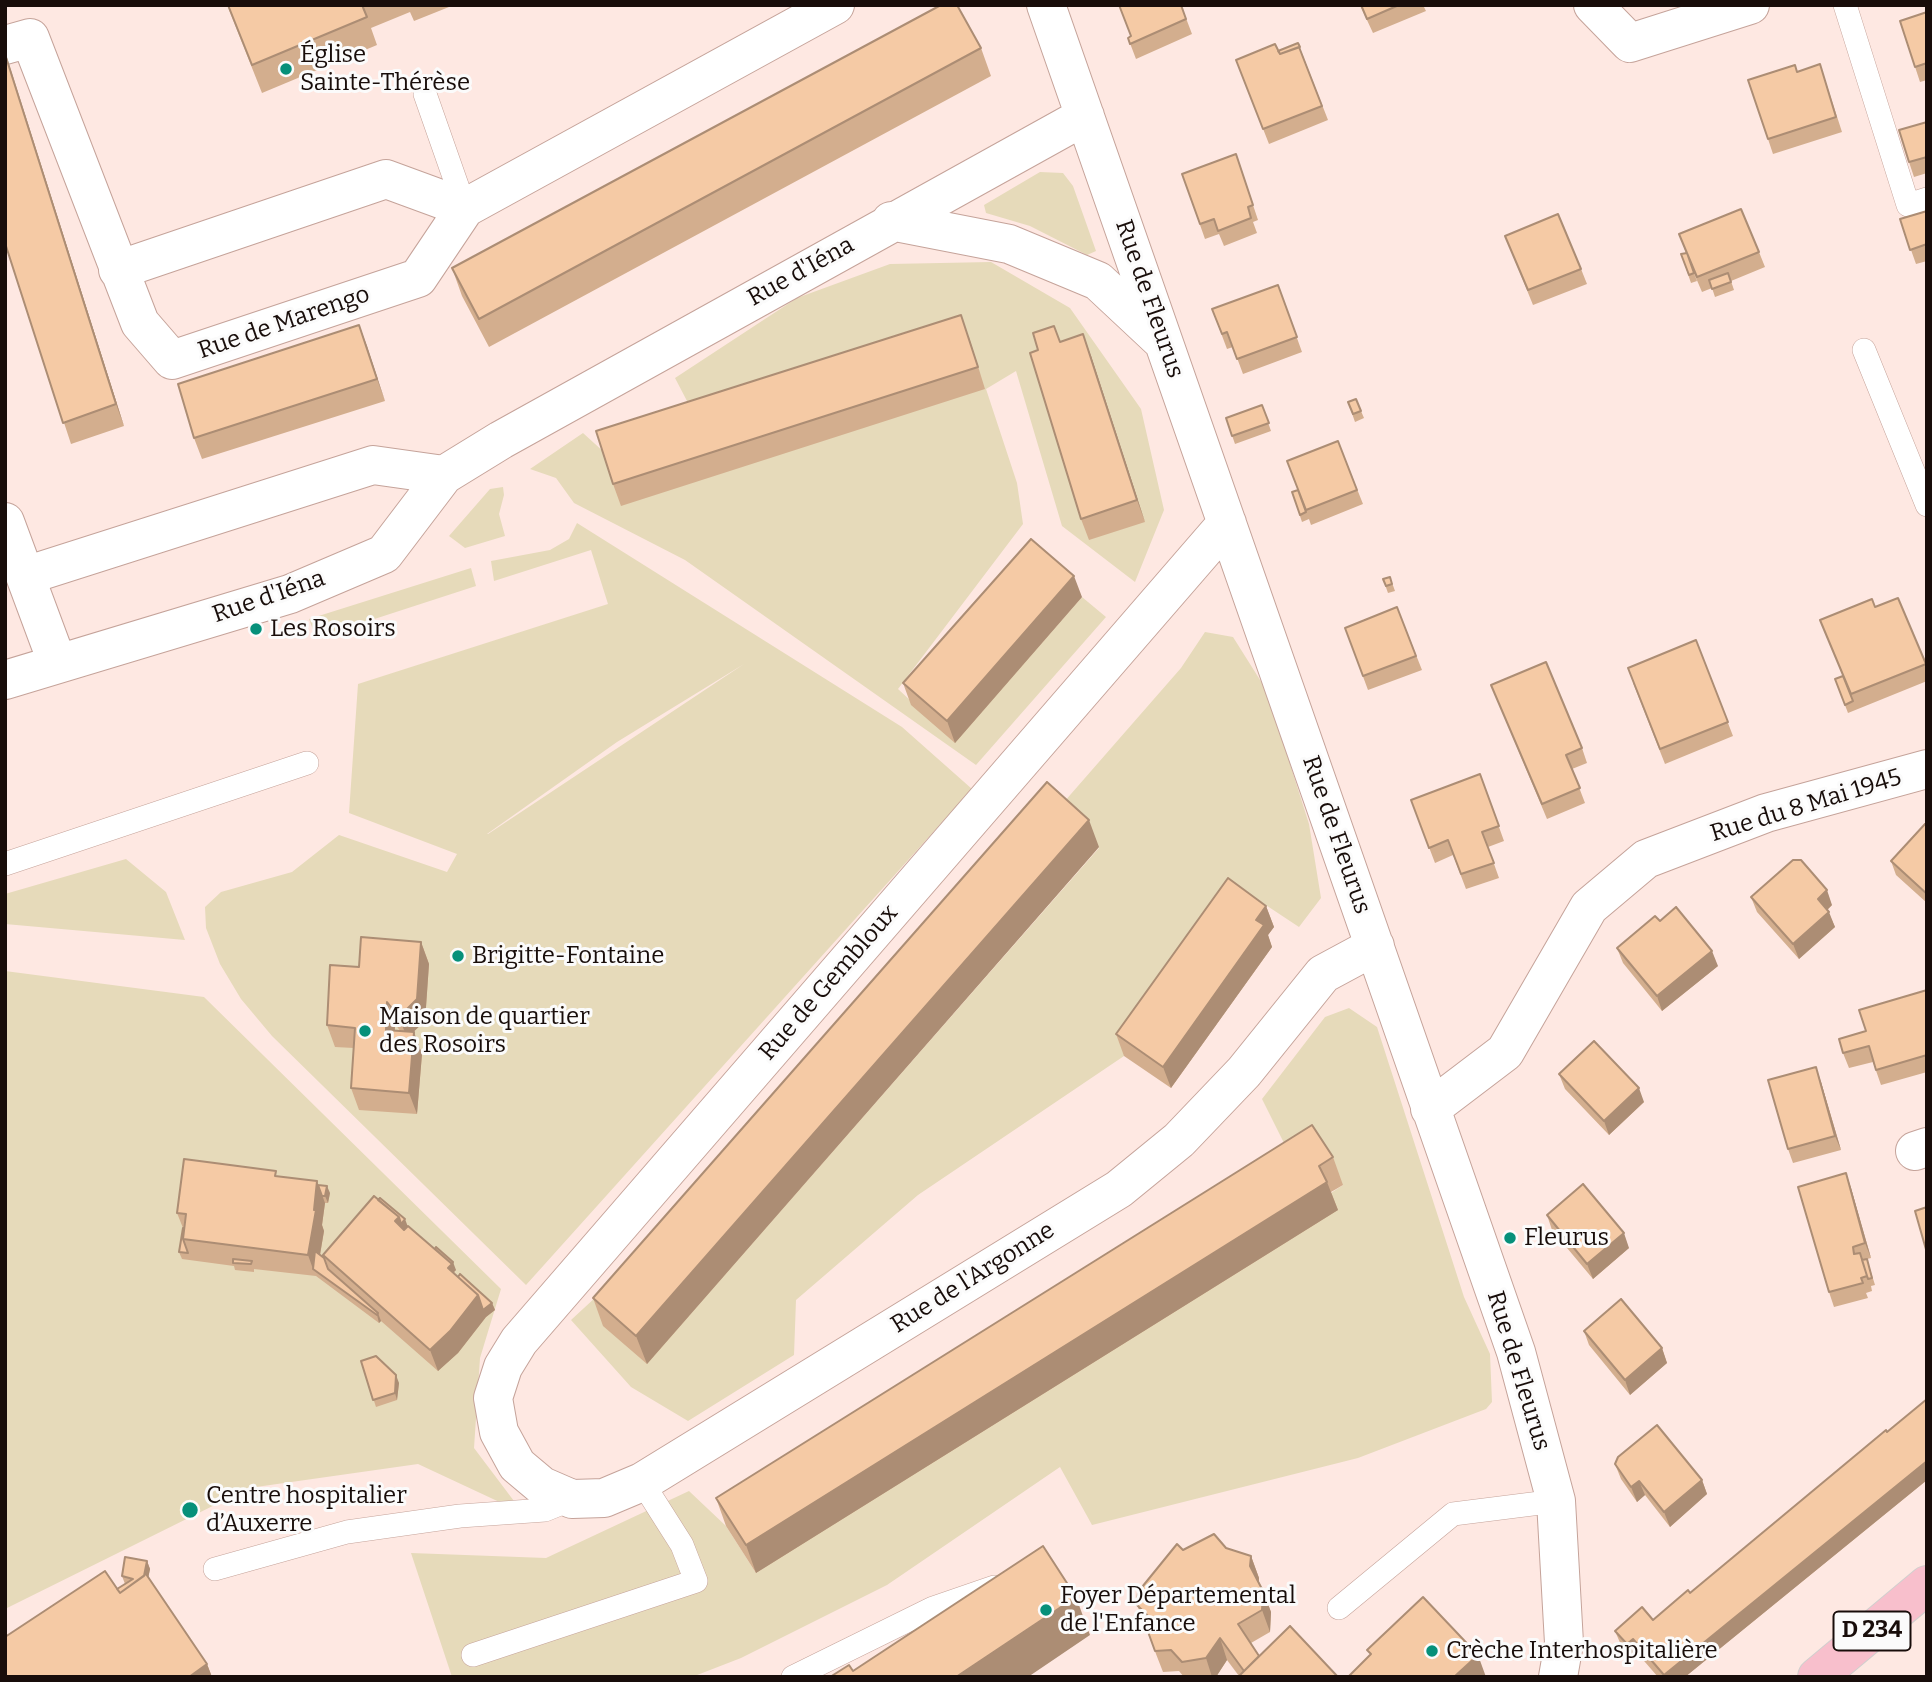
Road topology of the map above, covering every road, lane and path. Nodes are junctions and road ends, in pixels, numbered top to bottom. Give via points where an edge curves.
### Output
1 (835, 5) edge
2 (1046, 5) edge
3 (1593, 5) edge
4 (1751, 5) edge
5 (1845, 5) edge
6 (5, 45) edge
7 (425, 94) dead end
8 (1085, 116) junction
9 (1927, 200) edge
10 (465, 208) junction
11 (891, 221) junction
12 (118, 270) junction
13 (1164, 343) junction
14 (1864, 351) dead end
15 (444, 475) junction
16 (1927, 505) edge
17 (5, 522) edge
18 (1227, 523) junction
19 (25, 576) junction
20 (57, 662) junction
21 (5, 680) edge
22 (307, 763) dead end
23 (1927, 769) edge
24 (5, 864) edge
25 (1375, 946) junction
26 (1430, 1109) junction
27 (517, 1465) joint
28 (642, 1482) junction
29 (572, 1499) junction
30 (1556, 1501) junction
31 (215, 1569) dead end
32 (1010, 1581) edge
33 (1927, 1585) edge
34 (1339, 1608) dead end
35 (473, 1655) dead end
36 (793, 1677) edge
37 (1558, 1677) edge
38 (1817, 1677) edge

1 - 10 street, Rue de Marengo
2 - 8 street, Rue de Fleurus
3 - 4 street via 1630,43
5 - 9 lane via 1908,205
6 - 12 street, Rue de Marengo via 30,38
7 - 10 lane
8 - 11 street, Rue d'Iéna
8 - 13 street, Rue de Fleurus
10 - 12 street via 386,179
10 - 12 street, Rue de Marengo via 418,278 172,360 140,323
11 - 13 street via 1009,244 1098,281
11 - 15 street, Rue d'Iéna
13 - 18 street, Rue de Fleurus
14 - 16 lane
15 - 19 street via 373,464
15 - 20 street, Rue d'Iéna via 384,555 290,594
17 - 19 street
18 - 25 street, Rue de Fleurus
18 - 27 street, Rue de Gembloux via 519,1341 503,1367 493,1398 499,1432
19 - 20 street
20 - 21 street, Rue d'Iéna
22 - 24 lane
23 - 26 street, Rue du 8 Mai 1945 via 1766,813 1646,859 1589,907 1505,1052
25 - 26 street, Rue de Fleurus
25 - 28 street, Rue de l'Argonne via 1323,974 1226,1092 1179,1140 1119,1189
26 - 30 street, Rue de Fleurus via 1516,1352
27 - 29 street, Rue de l'Argonne via 542,1486
28 - 29 street, Rue de l'Argonne via 604,1498
28 - 35 lane via 682,1545 696,1581
29 - 31 lane via 545,1510 348,1532
30 - 34 lane via 1453,1514
30 - 37 street, Rue de Fleurus via 1564,1643
32 - 36 lane via 933,1608
33 - 38 main road, D 234

